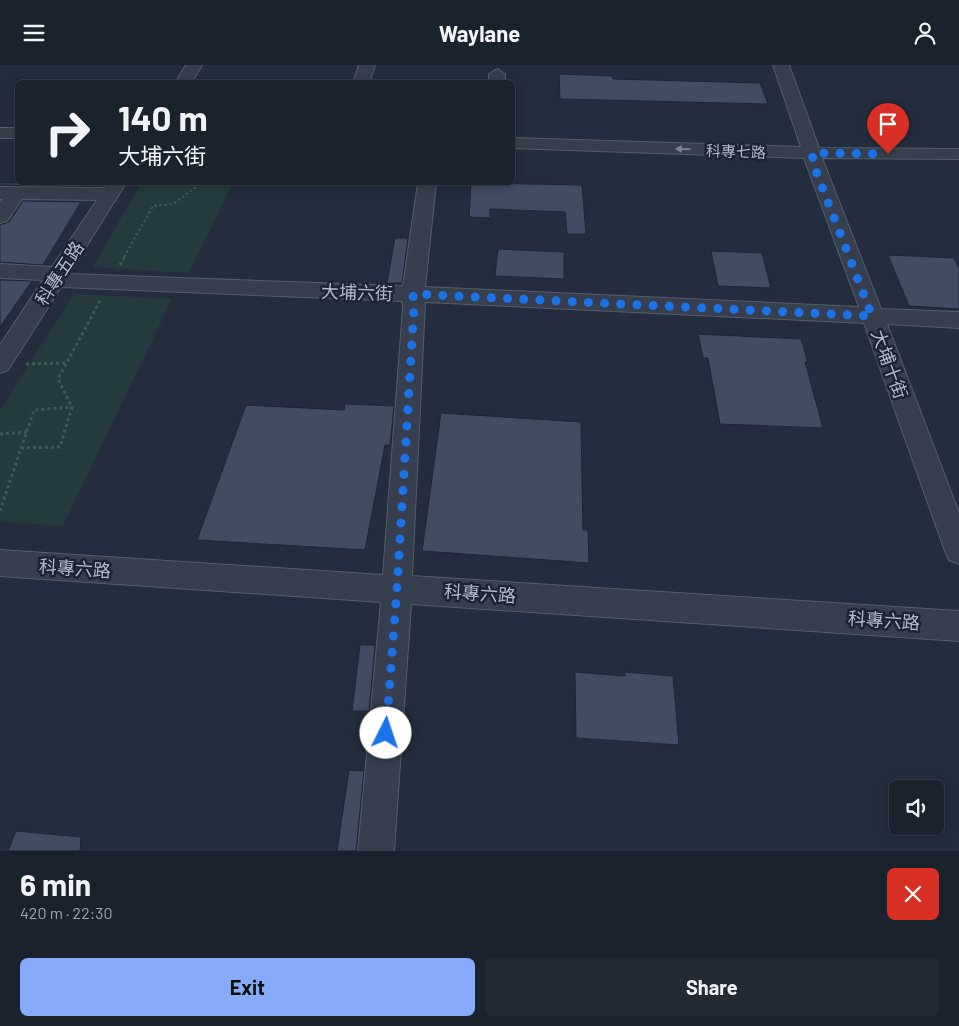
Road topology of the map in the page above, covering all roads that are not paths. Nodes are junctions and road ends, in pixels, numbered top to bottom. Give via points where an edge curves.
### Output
1 (194, 65) edge
2 (367, 65) edge
3 (781, 65) edge
4 (185, 80) edge
5 (362, 80) edge
6 (0, 133) edge
7 (15, 133) edge
8 (515, 143) edge
9 (0, 147) edge
10 (15, 147) edge
11 (959, 154) edge
12 (515, 157) edge
13 (813, 160) junction
14 (959, 169) edge
15 (427, 185) edge
16 (113, 188) edge
17 (8, 193) edge
18 (0, 217) edge
19 (0, 271) edge
20 (56, 277) junction
21 (413, 294) junction
22 (872, 316) junction
23 (959, 320) edge
24 (7, 355) edge
25 (959, 551) edge
26 (0, 563) edge
27 (397, 588) junction
28 (959, 626) edge
29 (376, 851) edge

1 - 4 street
2 - 5 street
3 - 13 street, 大埔十街
6 - 7 street
13 -> 8 street, 科專七路
9 - 10 street
11 - 13 street, 科專七路
12 - 13 street, 科專七路
13 - 14 street, 科專七路
13 - 22 street, 大埔十街
15 - 21 street
16 - 17 street
16 - 20 street, 科專五路
17 - 18 street
19 - 20 street
20 - 21 street, 大埔六街
20 - 24 street, 科專五路
21 - 22 street, 大埔六街
21 - 27 street
22 - 23 street, 大埔六街
22 - 25 street, 大埔十街
26 - 27 street, 科專六路
27 - 28 street, 科專六路
27 - 29 street

